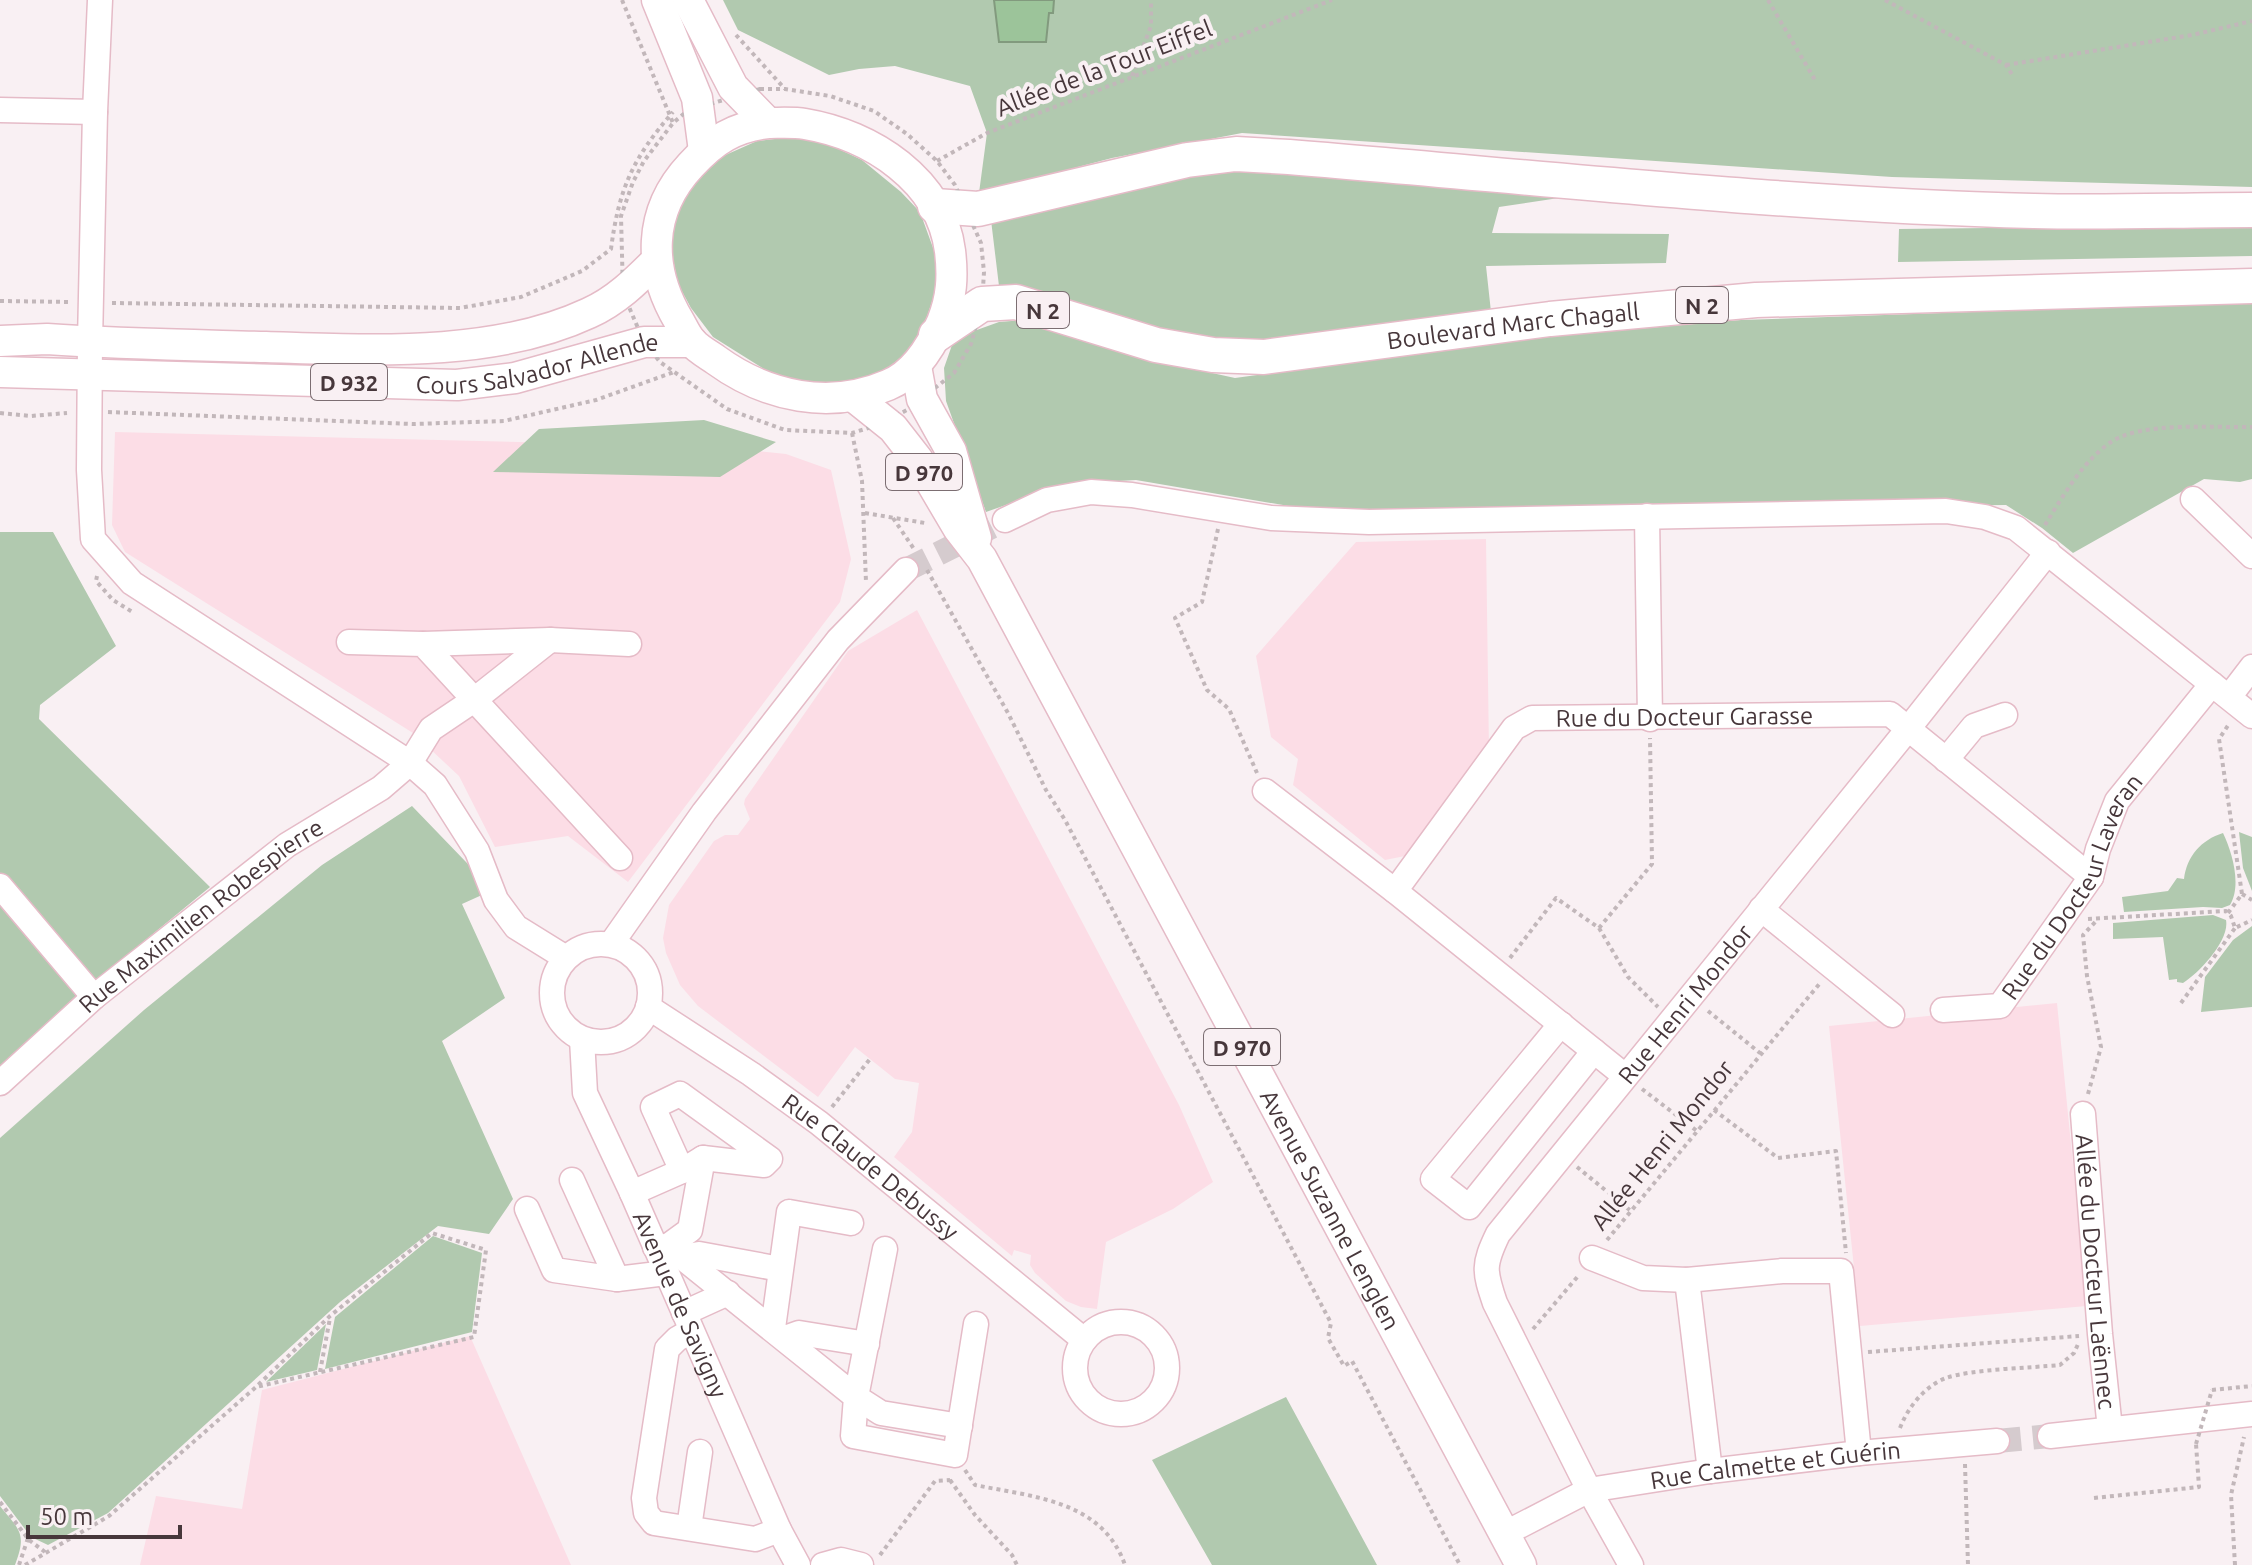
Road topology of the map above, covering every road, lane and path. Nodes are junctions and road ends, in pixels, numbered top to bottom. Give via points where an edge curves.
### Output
1 (100, 0) edge
2 (622, 0) edge
3 (657, 0) edge
4 (688, 0) edge
5 (1151, 0) edge
6 (1332, 0) edge
7 (1768, 0) edge
8 (1885, 0) edge
9 (2252, 21) edge
10 (735, 34) dead end
11 (2006, 65) junction
12 (2013, 76) dead end
13 (1131, 79) junction
14 (1815, 80) dead end
15 (785, 89) junction
16 (741, 95) junction
17 (689, 106) junction
18 (0, 110) edge
19 (95, 112) junction
20 (669, 115) junction
21 (673, 123) junction
22 (768, 123) junction
23 (704, 151) junction
24 (937, 161) junction
25 (951, 208) junction
26 (2252, 210) edge
27 (656, 261) junction
28 (619, 277) junction
29 (2252, 286) edge
30 (0, 301) edge
31 (92, 303) junction
32 (982, 304) junction
33 (936, 335) junction
34 (0, 341) edge
35 (90, 342) junction
36 (644, 342) junction
37 (692, 342) junction
38 (916, 366) junction
39 (0, 372) edge
40 (674, 372) junction
41 (91, 377) junction
42 (853, 396) junction
43 (922, 399) junction
44 (90, 412) junction
45 (0, 413) edge
46 (886, 420) junction
47 (2252, 427) edge
48 (852, 433) junction
49 (2193, 499) dead end
50 (1222, 512) junction
51 (865, 513) junction
52 (1647, 516) junction
53 (1005, 520) tunnel mouth
54 (2041, 547) junction
55 (2252, 556) edge
56 (982, 559) junction
57 (917, 565) junction
58 (866, 587) dead end
59 (550, 640) junction
60 (349, 642) dead end
61 (423, 644) junction
62 (629, 644) dead end
63 (2252, 667) edge
64 (2220, 691) junction
65 (474, 700) junction
66 (2005, 715) dead end
67 (1650, 719) junction
68 (2246, 721) edge
69 (1908, 729) junction
70 (1946, 760) junction
71 (410, 763) junction
72 (1265, 791) joint
73 (620, 858) dead end
74 (2091, 877) junction
75 (0, 886) edge
76 (1395, 891) junction
77 (2242, 894) junction
78 (2252, 900) edge
79 (1761, 909) junction
80 (2228, 913) junction
81 (2098, 919) junction
82 (2252, 920) edge
83 (2062, 921) junction
84 (1599, 928) junction
85 (2235, 928) junction
86 (611, 944) junction
87 (566, 958) junction
88 (1833, 967) junction
89 (1498, 973) junction
90 (94, 997) junction
91 (1690, 997) junction
92 (2181, 1003) dead end
93 (648, 1007) junction
94 (1943, 1010) dead end
95 (1892, 1015) dead end
96 (1672, 1020) junction
97 (1561, 1024) junction
98 (582, 1039) junction
99 (1594, 1051) junction
100 (1761, 1053) junction
101 (870, 1059) dead end
102 (1625, 1076) junction
103 (0, 1083) edge
104 (1714, 1110) junction
105 (2083, 1114) joint
106 (819, 1123) junction
107 (1697, 1131) junction
108 (1563, 1155) junction
109 (703, 1158) junction
110 (682, 1171) junction
111 (572, 1180) dead end
112 (632, 1193) junction
113 (527, 1209) dead end
114 (1631, 1211) junction
115 (851, 1223) dead end
116 (885, 1249) dead end
117 (668, 1256) junction
118 (1592, 1258) junction
119 (780, 1269) junction
120 (1841, 1271) junction
121 (617, 1279) junction
122 (1687, 1280) junction
123 (728, 1293) junction
124 (330, 1316) junction
125 (687, 1322) junction
126 (976, 1324) dead end
127 (779, 1333) junction
128 (1084, 1340) dead end
129 (867, 1344) junction
130 (1519, 1347) junction
131 (1850, 1354) junction
132 (320, 1372) junction
133 (2252, 1386) edge
134 (256, 1387) junction
135 (856, 1397) junction
136 (2250, 1414) edge
137 (960, 1426) junction
138 (2110, 1429) junction
139 (2050, 1436) tunnel mouth
140 (1997, 1441) tunnel mouth
141 (1964, 1446) junction
142 (1902, 1450) junction
143 (700, 1452) dead end
144 (1859, 1453) junction
145 (955, 1455) junction
146 (1710, 1471) junction
147 (950, 1480) junction
148 (1589, 1490) junction
149 (2094, 1498) dead end
150 (0, 1502) edge
151 (689, 1528) junction
152 (779, 1530) junction
153 (1504, 1534) junction
154 (28, 1538) junction
155 (45, 1552) junction
156 (19, 1565) edge
157 (25, 1565) edge
158 (798, 1565) edge
159 (823, 1565) edge
160 (861, 1565) edge
161 (873, 1565) edge
162 (1017, 1565) edge
163 (1125, 1565) edge
164 (1460, 1565) edge
165 (1521, 1565) edge
166 (1631, 1565) edge
167 (1968, 1565) edge
168 (2235, 1565) edge

1 - 19 street
2 - 20 path
3 - 17 main road
4 - 16 main road
5 - 13 path via 1151,26
6 - 13 path, Allée de la Tour Eiffel
7 - 14 path
8 - 11 path
9 - 11 path
10 - 15 path
11 - 12 path
13 - 24 path, Allée de la Tour Eiffel via 987,133
15 - 16 path
15 - 24 path via 830,96 874,111
16 - 17 path
16 - 22 main road
17 - 20 path
17 - 21 path
17 - 23 main road
18 - 19 street
19 - 31 street
20 - 21 path
20 - 31 path via 634,164 616,214 611,249 582,271 521,297 460,308
21 - 28 path via 644,161 621,216
22 - 23 main road via 744,126
22 - 25 main road via 815,127 878,149
23 - 27 main road via 669,196 659,222
24 - 25 path via 955,185
25 - 26 highway via 978,209 1173,163 1236,154 1892,205 2035,211
25 - 32 path via 981,243
25 - 33 main road via 947,231 953,283
27 - 28 main road, Cours Salvador Allende / D 932
27 - 37 main road via 672,309
28 - 35 main road, Cours Salvador Allende / D 932 via 589,314 471,345 345,349
28 - 36 path
29 - 32 highway, Boulevard Marc Chagall / N 2 via 1756,300 1550,319 1264,357 1156,345 1016,302
30 - 31 path
31 - 35 street
32 - 33 highway, N 2
32 - 43 path via 971,344 954,373
33 - 38 main road
34 - 35 main road, Cours Salvador Allende / D 932
35 - 41 street
36 - 37 main road, Cours Salvador Allende / D 932
36 - 40 path
36 - 41 main road, Cours Salvador Allende / D 932 via 515,378 457,385
37 - 42 main road via 766,389 801,397
38 - 42 main road via 891,384
38 - 43 main road, Avenue Suzanne Lenglen / D 970
39 - 41 main road, Cours Salvador Allende / D 932
40 - 44 path via 596,400 504,421 413,424
40 - 48 path via 727,409 785,430
41 - 44 street
42 - 46 main road, Avenue Suzanne Lenglen / D 970
43 - 46 path
43 - 56 main road, Avenue Suzanne Lenglen / D 970 via 951,451
44 - 45 path
44 - 71 street via 93,539 132,583
46 - 48 path
46 - 56 main road, Avenue Suzanne Lenglen / D 970
47 - 54 path via 2151,428 2112,441 2074,479
48 - 51 path
49 - 55 street
50 - 52 street via 1369,522
50 - 53 street via 1091,492 1047,500
50 - 72 path via 1202,602 1175,618 1207,690 1229,709
51 - 57 path via 893,518
51 - 58 path
52 - 54 street via 1946,511 2016,528
52 - 67 street
54 - 64 street
54 - 69 street, Rue Henri Mondor
56 - 153 main road, Avenue Suzanne Lenglen / D 970
57 - 86 street via 838,640 704,812
57 - 164 path via 1008,713 1331,1323 1328,1338 1344,1366 1352,1361
59 - 61 street
59 - 62 street
59 - 65 street, Rue Maximilien Robespierre
60 - 61 street
61 - 65 street
63 - 64 street, Rue du Docteur Laveran
64 - 68 street
64 - 74 street, Rue du Docteur Laveran via 2117,801
65 - 71 street, Rue Maximilien Robespierre via 431,729
65 - 73 street
66 - 70 street via 1974,726
67 - 69 street, Rue du Docteur Garasse via 1890,714
67 - 76 street, Rue du Docteur Garasse via 1532,718 1514,728
67 - 84 path via 1652,864
68 - 77 path via 2232,720 2219,739
69 - 70 street, Rue du Docteur Garasse
69 - 79 street, Rue Henri Mondor
70 - 74 street, Rue du Docteur Garasse
71 - 87 street via 435,785 516,927
71 - 90 street, Rue Maximilien Robespierre via 381,788 287,845
72 - 76 street
74 - 83 street, Rue du Docteur Laveran
75 - 90 street
76 - 89 street
77 - 78 path
77 - 80 path
79 - 88 street
79 - 91 street, Rue Henri Mondor
80 - 81 path
80 - 85 path
81 - 83 path
81 - 105 path via 2083,935 2101,1047
82 - 85 path
83 - 94 street, Rue du Docteur Laveran via 2000,1006
84 - 89 path via 1556,898
84 - 96 path via 1628,977
85 - 92 path
86 - 87 street via 579,948
86 - 93 street via 626,950 643,968 650,991
87 - 98 street via 551,986 552,1002 568,1030
88 - 95 street
88 - 100 path, Allée Henri Mondor
89 - 97 street
90 - 103 street, Rue Maximilien Robespierre
91 - 96 street, Rue Henri Mondor
91 - 100 path
93 - 98 street via 629,1033 614,1040
93 - 106 street, Rue Claude Debussy
96 - 102 street, Rue Henri Mondor
97 - 99 street
97 - 99 street via 1433,1179 1469,1207
98 - 112 street, Avenue de Savigny via 585,1093
99 - 102 street
100 - 104 path, Allée Henri Mondor
101 - 106 path
102 - 107 path
102 - 108 street, Rue Henri Mondor
104 - 107 path, Allée Henri Mondor
104 - 120 path via 1778,1158 1836,1151 1847,1249
105 - 138 street, Allée du Docteur Laënnec
106 - 128 street, Rue Claude Debussy
107 - 114 path, Allée Henri Mondor
108 - 114 path
108 - 130 street, Rue Henri Mondor via 1498,1234 1487,1258 1495,1303
109 - 110 street
109 - 110 street via 764,1165 770,1159 680,1094 653,1107
109 - 117 street via 690,1230
110 - 112 street
111 - 121 street
112 - 117 street, Avenue de Savigny
113 - 121 street via 554,1270
114 - 118 path, Allée Henri Mondor
115 - 119 street via 789,1212
116 - 129 street
117 - 119 street via 699,1254
117 - 121 street
117 - 123 street
117 - 125 street, Avenue de Savigny
118 - 122 street via 1643,1278
118 - 130 path, Allée Henri Mondor
119 - 127 street
120 - 122 street
120 - 131 street
122 - 146 street
123 - 125 street
123 - 127 street
124 - 132 path
124 - 132 path via 432,1233 486,1250 474,1337
124 - 134 path
125 - 151 street via 667,1349 644,1498 654,1523
125 - 152 street, Avenue de Savigny
126 - 137 street
127 - 129 street
127 - 135 street
129 - 135 street
130 - 148 street, Rue Henri Mondor
131 - 142 path via 2082,1336 2060,1365 1945,1378 1905,1414 1899,1430
131 - 144 street
132 - 134 path
133 - 149 path, bridge via 2212,1390 2196,1444 2199,1487
134 - 155 path via 109,1516
135 - 137 street via 881,1413
135 - 145 street via 853,1436
136 - 138 street
136 - 168 path via 2231,1495
137 - 145 street
138 - 139 street
140 - 141 street, Rue Calmette et Guérin
141 - 142 street, Rue Calmette et Guérin
141 - 167 path
142 - 144 street, Rue Calmette et Guérin
143 - 151 street
144 - 146 street, Rue Calmette et Guérin
145 - 147 path
145 - 163 path via 975,1485 1070,1505 1101,1526
146 - 148 street, Rue Calmette et Guérin
147 - 161 path via 935,1481
147 - 162 path
148 - 153 street, Rue Calmette et Guérin
148 - 166 street, Rue Henri Mondor
150 - 154 path
151 - 152 street via 755,1539
152 - 158 street, Avenue de Savigny
153 - 165 main road, Avenue Suzanne Lenglen / D 970
154 - 155 path
154 - 156 path
155 - 157 path
159 - 160 street via 841,1560

